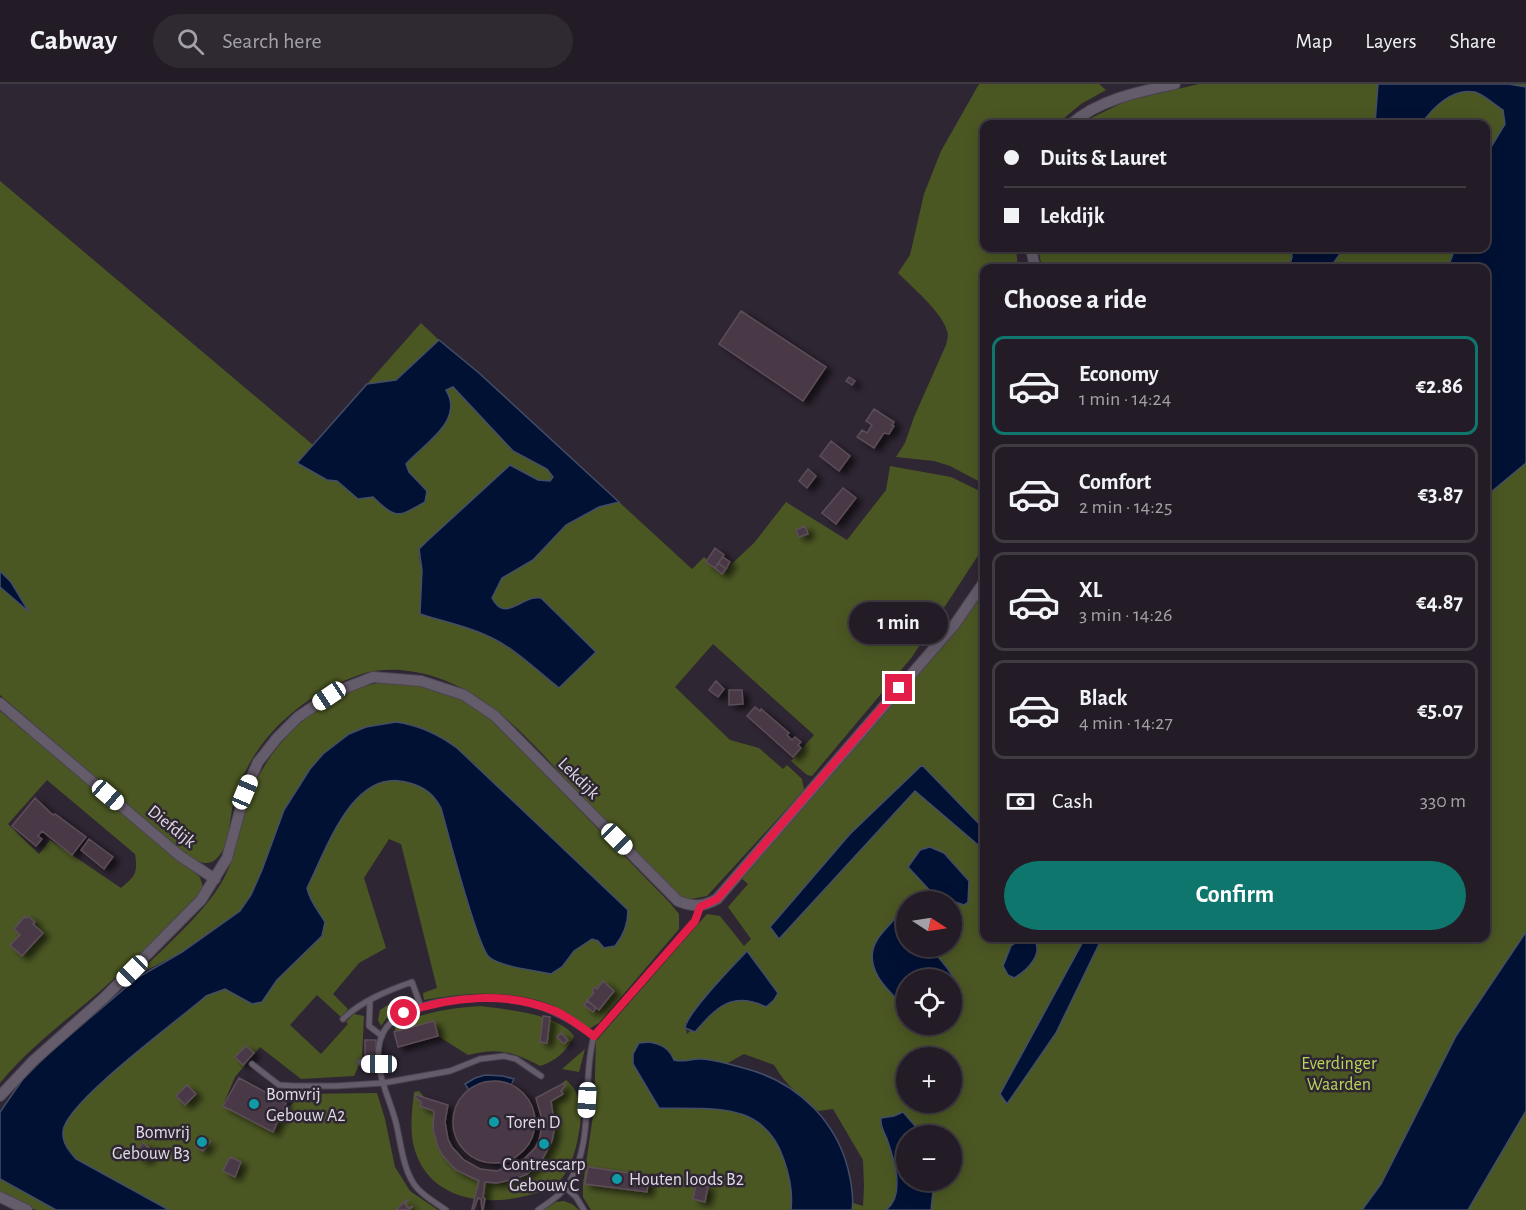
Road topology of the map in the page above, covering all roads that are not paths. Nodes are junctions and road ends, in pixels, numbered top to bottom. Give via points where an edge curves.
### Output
1 (1175, 84) edge
2 (1077, 120) edge
3 (980, 588) edge
4 (0, 702) edge
5 (215, 879) junction
6 (700, 907) junction
7 (369, 1002) junction
8 (421, 1007) junction
9 (343, 1019) dead end
10 (382, 1036) junction
11 (594, 1036) junction
12 (360, 1062) dead end
13 (252, 1064) dead end
14 (379, 1064) junction
15 (541, 1076) dead end
16 (382, 1083) junction
17 (0, 1096) edge
18 (566, 1188) junction
19 (0, 1197) edge
20 (27, 1210) edge
21 (446, 1210) edge
22 (538, 1210) edge
23 (584, 1210) edge

1 - 2 street via 1128,95
3 - 6 street via 955,624 717,899
4 - 5 street, Diefdijk via 180,856
5 - 6 street, Lekdijk via 226,858 258,762 298,717 335,692 374,677 421,681 464,695 495,716 678,901
5 - 17 street, Lekdijk via 201,900 159,943
6 - 11 lane via 695,921
7 - 8 lane via 412,982
7 - 9 lane
7 - 10 lane via 369,1026
8 - 10 lane via 390,1022
8 - 11 lane via 475,998 527,1002 555,1011
10 - 14 lane
11 - 18 lane via 589,1052 582,1153
12 - 14 lane
13 - 16 lane via 279,1085
14 - 16 lane
15 - 16 lane via 516,1059 504,1056
16 - 21 lane via 408,1172 416,1187
18 - 22 lane
18 - 23 lane
19 - 20 street

